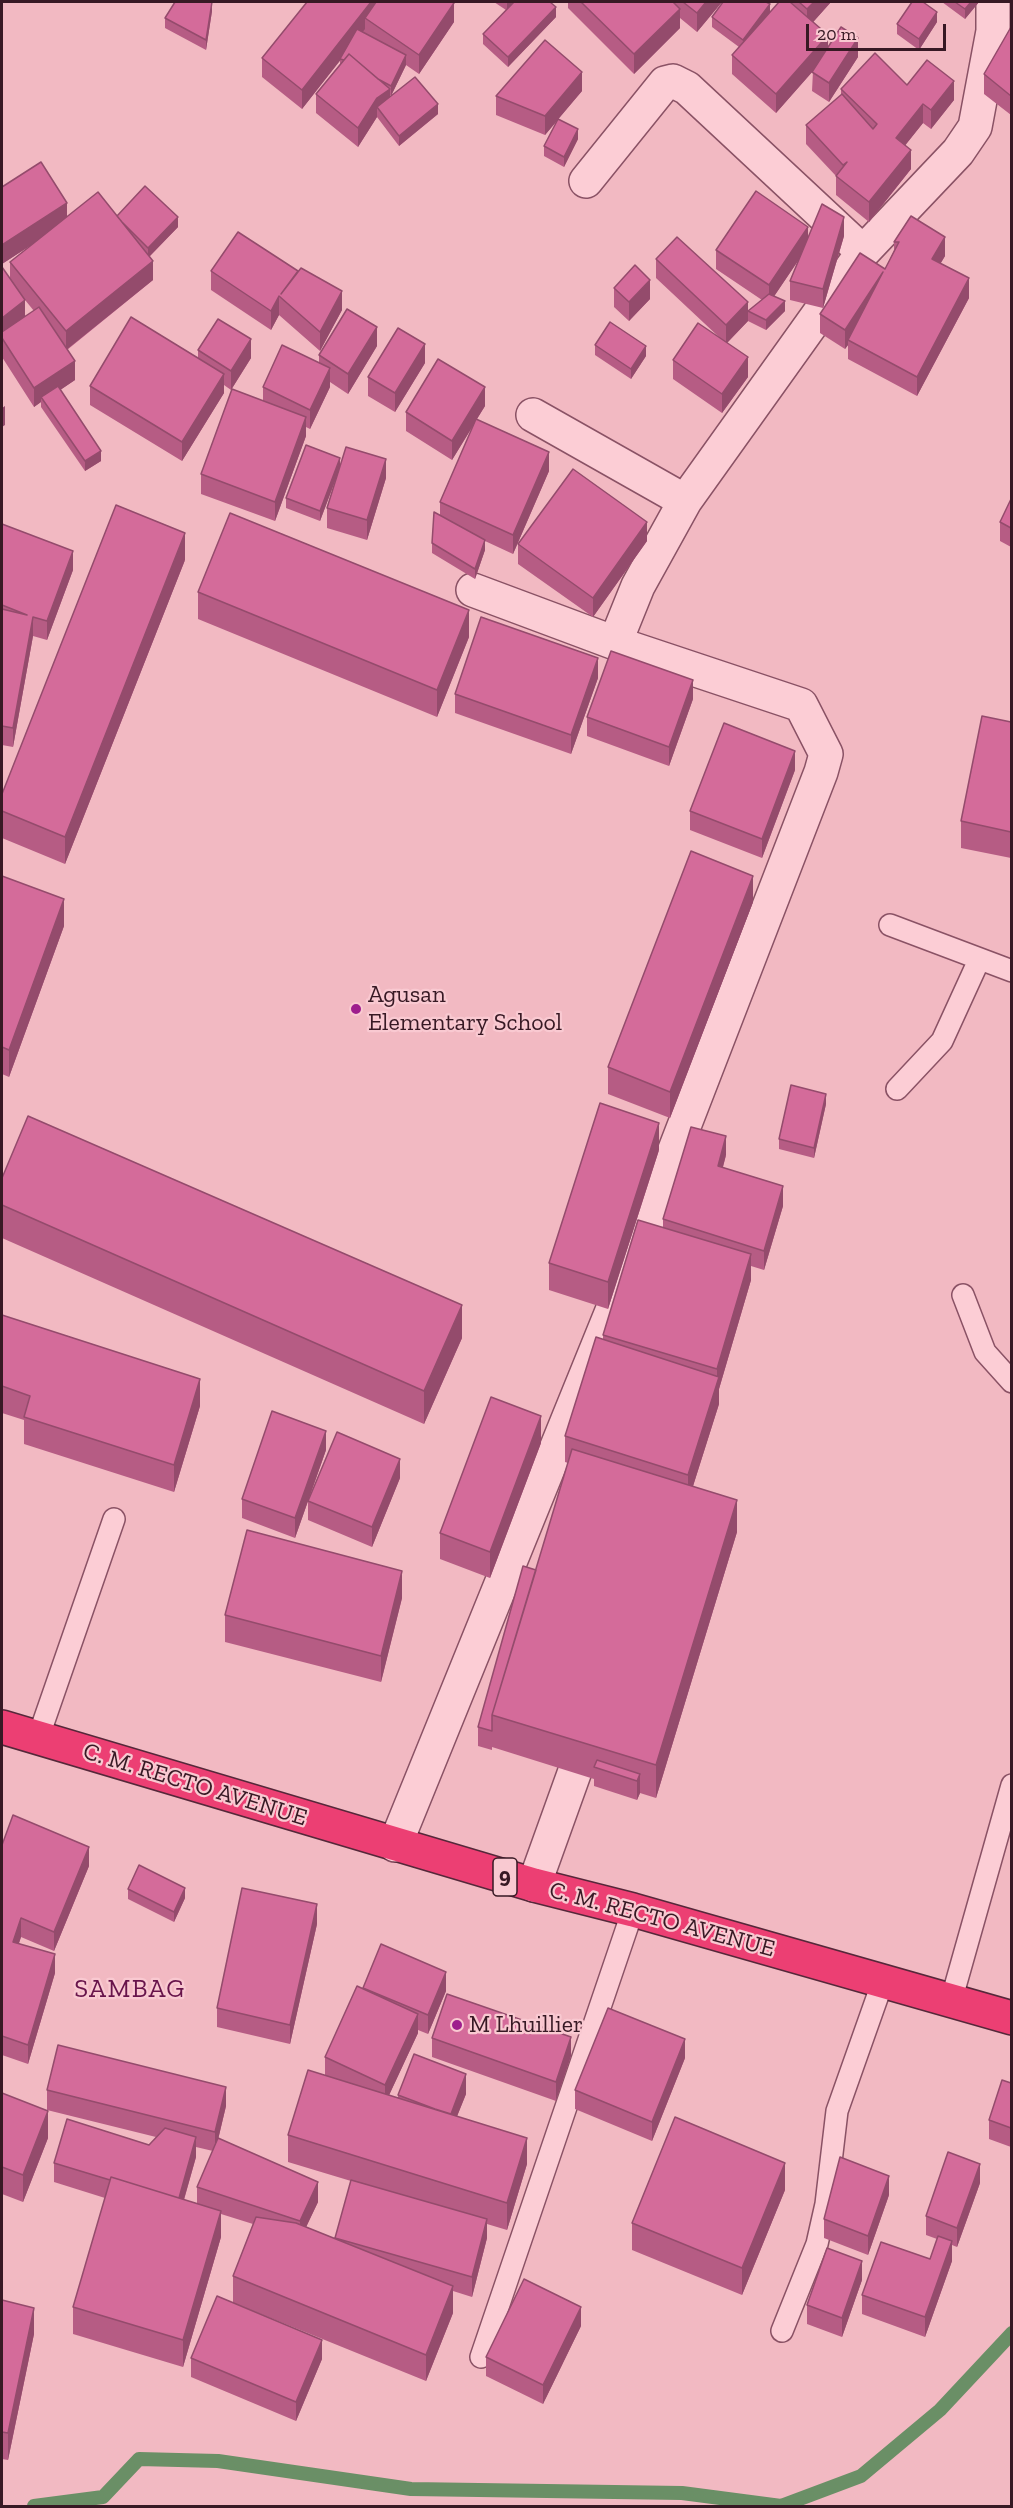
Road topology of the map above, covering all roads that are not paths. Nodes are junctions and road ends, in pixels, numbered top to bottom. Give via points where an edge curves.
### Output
1 (993, 2) edge
2 (586, 181) dead end
3 (863, 252) junction
4 (533, 415) dead end
5 (685, 501) junction
6 (473, 590) dead end
7 (615, 643) junction
8 (890, 925) dead end
9 (979, 960) junction
10 (1011, 971) edge
11 (897, 1089) dead end
12 (963, 1295) dead end
13 (1011, 1382) edge
14 (114, 1519) dead end
15 (601, 1700) edge
16 (2, 1727) edge
17 (38, 1738) junction
18 (1011, 1785) edge
19 (395, 1845) junction
20 (534, 1885) junction
21 (633, 1910) junction
22 (883, 1981) junction
23 (951, 2001) junction
24 (1011, 2018) edge
25 (782, 2331) dead end
26 (481, 2357) dead end

1 - 3 street via 993,31 975,127 958,152
2 - 3 street via 665,83 673,81 687,88
3 - 5 street
4 - 5 street
5 - 7 street via 638,586
6 - 7 street
7 - 19 street via 801,705 826,754 623,1284
8 - 9 lane
9 - 10 lane
9 - 11 lane via 942,1041
12 - 13 lane via 985,1352
14 - 17 lane
15 - 20 street
16 - 17 highway, C. M. RECTO AVENUE / 9
17 - 19 highway, C. M. RECTO AVENUE / 9
18 - 23 lane
19 - 20 highway, C. M. RECTO AVENUE / 9
20 - 21 highway, C. M. RECTO AVENUE / 9
21 - 22 highway, C. M. RECTO AVENUE / 9
21 - 26 lane
22 - 23 highway, C. M. RECTO AVENUE / 9
22 - 25 lane via 837,2111 817,2244
23 - 24 highway, C. M. RECTO AVENUE / 9

